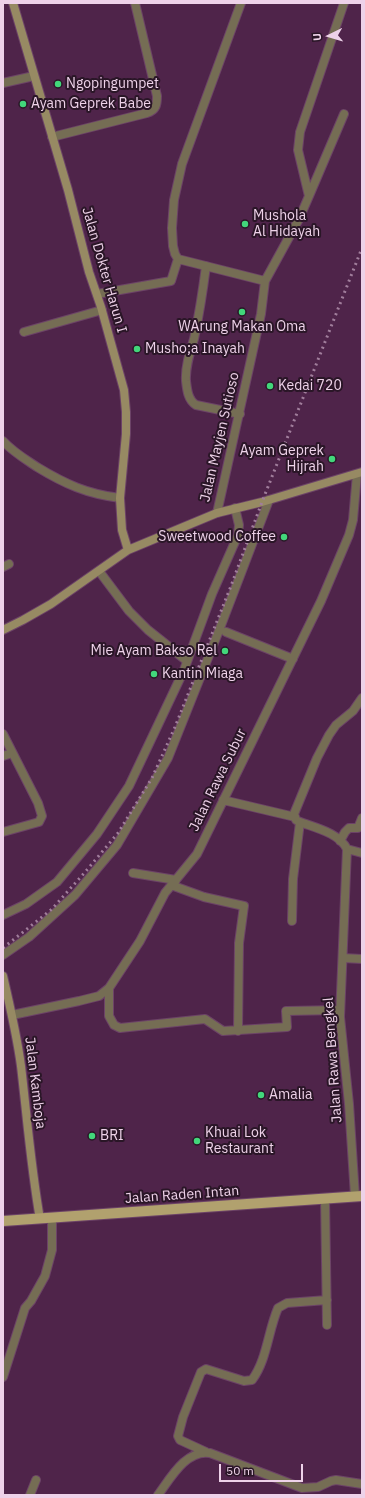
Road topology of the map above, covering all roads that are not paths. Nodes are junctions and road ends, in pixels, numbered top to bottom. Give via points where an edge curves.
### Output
1 (13, 3) edge
2 (135, 3) edge
3 (241, 3) edge
4 (344, 3) edge
5 (34, 76) junction
6 (3, 84) edge
7 (344, 114) dead end
8 (52, 137) junction
9 (309, 196) junction
10 (178, 259) junction
11 (206, 266) junction
12 (265, 281) junction
13 (97, 294) junction
14 (102, 310) junction
15 (24, 332) dead end
16 (240, 414) junction
17 (3, 441) edge
18 (359, 473) edge
19 (120, 498) junction
20 (269, 500) junction
21 (236, 508) junction
22 (217, 513) junction
23 (128, 550) junction
24 (99, 571) junction
25 (3, 630) edge
26 (226, 632) dead end
27 (293, 659) junction
28 (187, 661) junction
29 (362, 698) edge
30 (3, 734) edge
31 (12, 753) junction
32 (3, 756) edge
33 (223, 800) junction
34 (362, 818) edge
35 (297, 819) junction
36 (3, 832) edge
37 (340, 841) junction
38 (347, 849) junction
39 (362, 852) edge
40 (133, 873) dead end
41 (174, 883) junction
42 (3, 915) edge
43 (292, 921) dead end
44 (3, 955) edge
45 (342, 958) junction
46 (362, 959) edge
47 (3, 976) edge
48 (109, 988) junction
49 (340, 1010) junction
50 (12, 1015) junction
51 (238, 1031) junction
52 (358, 1196) edge
53 (325, 1198) junction
54 (52, 1218) junction
55 (40, 1219) junction
56 (3, 1221) edge
57 (327, 1300) junction
58 (327, 1325) dead end
59 (3, 1377) edge
60 (206, 1452) junction
61 (36, 1480) dead end
62 (362, 1484) edge
63 (30, 1495) edge
64 (158, 1495) edge

1 - 5 street, Jalan Dokter Harun I
2 - 8 street via 157,96 156,106 147,113
3 - 10 street via 182,164 174,200 172,228 173,246
4 - 9 street via 300,132 298,150
5 - 6 street
5 - 8 street, Jalan Dokter Harun I
7 - 9 street, Jalan Mayjen Sutioso
8 - 13 street, Jalan Dokter Harun I
9 - 12 street, Jalan Mayjen Sutioso
10 - 11 street
10 - 13 street via 171,280
11 - 12 street
11 - 16 street via 187,365 187,391 192,403 196,405
12 - 16 street, Jalan Mayjen Sutioso via 261,314
13 - 14 street, Jalan Dokter Harun I
14 - 15 street
14 - 19 street, Jalan Dokter Harun I via 124,390 126,434
16 - 22 street, Jalan Mayjen Sutioso
17 - 19 street via 19,456 65,483 101,496
18 - 20 street
18 - 27 street, Jalan Rawa Subur via 349,536
19 - 23 street, Jalan Dokter Harun I via 122,530
20 - 21 street
20 - 44 street via 168,758 117,845 75,895 29,937
21 - 22 street
21 - 28 street via 238,535
22 - 23 street
23 - 24 street
24 - 25 street via 51,604
24 - 28 street via 129,611
26 - 27 street
27 - 33 street, Jalan Rawa Subur
28 - 42 street via 129,786 97,834 57,882 26,904
29 - 35 street via 329,735 294,814
30 - 31 street
31 - 32 street
31 - 36 street via 42,816 39,822
33 - 35 street
33 - 41 street, Jalan Rawa Subur via 197,854
34 - 37 street via 358,828 349,828
35 - 37 street
35 - 43 street
37 - 38 street
38 - 39 street
38 - 45 street, Jalan Rawa Bengkel
40 - 41 street
41 - 48 street, Jalan Rawa Subur
41 - 51 street via 204,897 244,906 239,943
45 - 46 street
45 - 49 street, Jalan Rawa Bengkel
47 - 50 street, Jalan Kamboja
48 - 50 street, Jalan Rawa Subur via 99,996
48 - 51 street via 109,1016 116,1027 205,1018 223,1031
49 - 51 street via 286,1011 287,1027
49 - 52 street, Jalan Rawa Bengkel
50 - 55 street, Jalan Kamboja via 21,1065
52 - 53 main road, Jalan Raden Intan
53 - 54 main road, Jalan Raden Intan
53 - 57 street
54 - 55 main road, Jalan Raden Intan
54 - 59 street via 52,1250 45,1276 25,1308
55 - 56 main road, Jalan Raden Intan
57 - 58 street
57 - 60 street via 287,1303 278,1308 260,1364 252,1380 244,1381 206,1369 201,1372 178,1436 180,1440
60 - 62 street via 302,1488 318,1487 336,1480
60 - 64 street via 191,1457 184,1463
61 - 63 street

